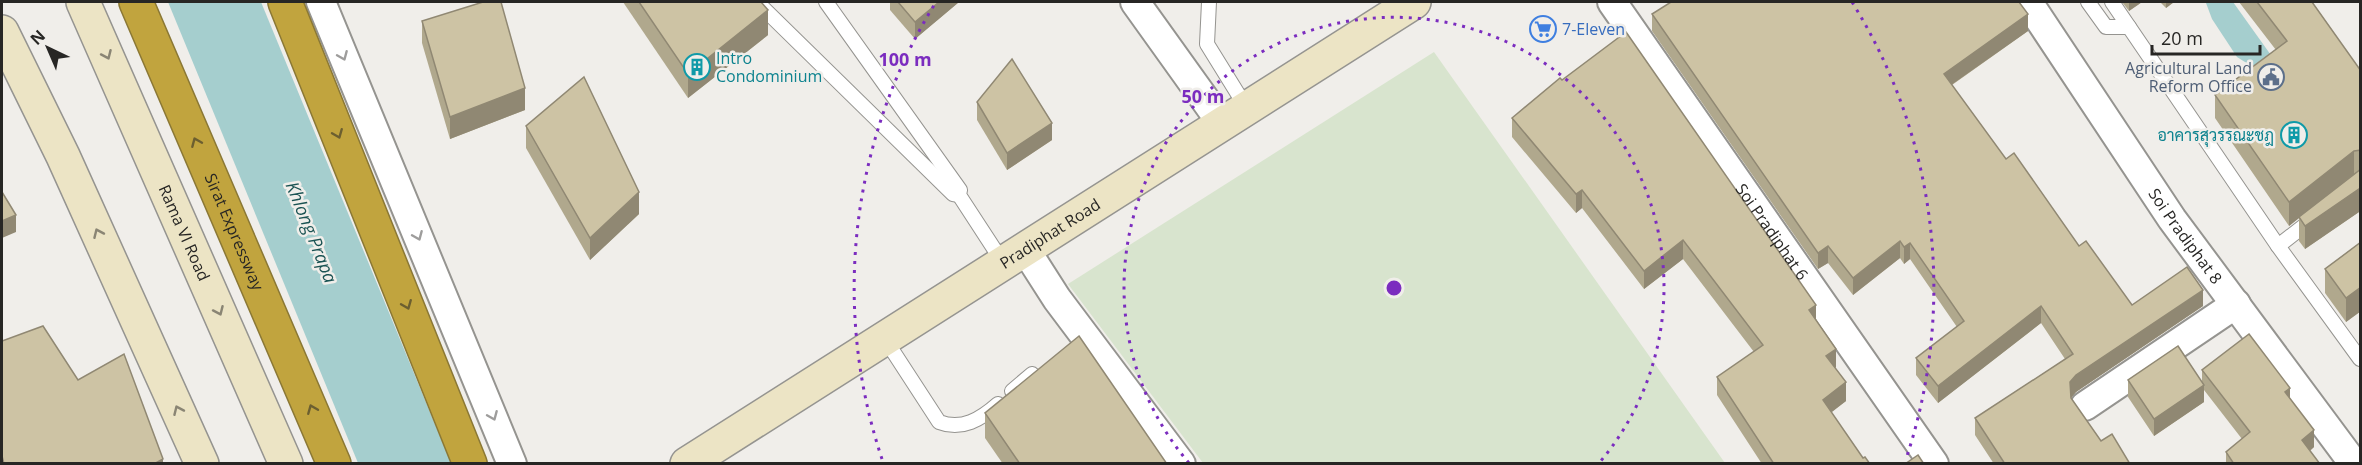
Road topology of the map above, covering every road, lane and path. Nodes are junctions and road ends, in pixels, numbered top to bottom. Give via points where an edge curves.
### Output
1 (84, 2) edge
2 (136, 2) edge
3 (285, 2) edge
4 (321, 2) edge
5 (758, 2) edge
6 (826, 2) edge
7 (1135, 2) edge
8 (1209, 2) edge
9 (1414, 2) edge
10 (1612, 2) edge
11 (2028, 2) edge
12 (2088, 2) edge
13 (2112, 2) edge
14 (2129, 27) junction
15 (2, 32) edge
16 (1234, 114) junction
17 (959, 195) junction
18 (2324, 210) edge
19 (2278, 246) junction
20 (1014, 256) junction
21 (2236, 304) junction
22 (885, 339) junction
23 (2361, 359) edge
24 (1032, 374) edge
25 (2085, 406) dead end
26 (202, 464) edge
27 (286, 464) edge
28 (334, 464) edge
29 (470, 464) edge
30 (512, 464) edge
31 (687, 464) edge
32 (1181, 464) edge
33 (1934, 464) edge
34 (2354, 464) edge

1 -> 27 main road, Rama VI Road
28 -> 2 highway, Sirat Expressway
3 -> 29 highway
4 -> 30 street
5 - 17 lane via 953,194
6 - 17 lane via 960,190
7 - 16 street
8 - 16 lane via 1207,44
9 - 16 main road, Pradiphat Road
10 - 33 street, Soi Pradiphat 6
11 - 21 street, Soi Pradiphat 8 via 2172,219
12 - 14 lane via 2106,27
13 - 14 lane
14 - 19 lane
26 -> 15 main road via 63,156
16 - 20 main road, Pradiphat Road
17 - 20 lane
18 - 19 lane
19 - 23 lane
20 - 22 main road, Pradiphat Road
20 - 32 street via 1057,298
21 - 25 street
21 - 34 street, Soi Pradiphat 8
22 - 24 lane via 939,422 952,428 981,419
22 - 31 main road, Pradiphat Road

